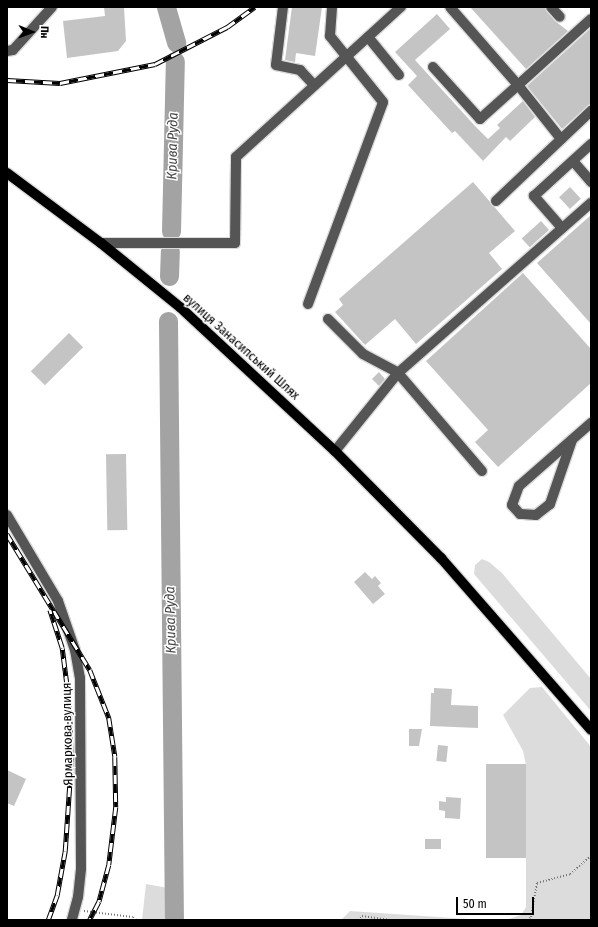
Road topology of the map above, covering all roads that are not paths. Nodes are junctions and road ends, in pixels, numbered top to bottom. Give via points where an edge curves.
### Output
1 (52, 7) edge
2 (283, 7) edge
3 (332, 7) edge
4 (402, 7) edge
5 (450, 7) edge
6 (551, 7) edge
7 (560, 17) dead end
8 (591, 19) edge
9 (368, 38) junction
10 (7, 51) edge
11 (346, 56) junction
12 (433, 67) dead end
13 (399, 75) dead end
14 (314, 85) junction
15 (518, 85) junction
16 (591, 111) edge
17 (562, 139) junction
18 (591, 144) edge
19 (573, 161) junction
20 (7, 173) edge
21 (591, 182) edge
22 (496, 201) dead end
23 (591, 203) edge
24 (562, 228) junction
25 (101, 243) junction
26 (308, 304) dead end
27 (328, 319) dead end
28 (398, 373) junction
29 (591, 423) edge
30 (572, 440) junction
31 (335, 451) junction
32 (482, 471) dead end
33 (7, 515) edge
34 (591, 730) edge
35 (72, 920) edge

1 - 10 street via 14,50
2 - 14 street via 276,66 300,70
3 - 11 street via 330,36
4 - 9 street
5 - 15 street
6 - 7 street
8 - 15 street
9 - 11 street
9 - 13 street
11 - 14 street
11 - 26 street via 383,102
12 - 15 street via 480,120
14 - 25 street via 236,157 235,243
15 - 17 street
16 - 17 street
17 - 22 street
18 - 19 street
19 - 21 street
19 - 24 street via 534,196
20 - 25 main road, вулиця Занасипський Шлях
23 - 24 street
24 - 28 street
25 - 31 main road, вулиця Занасипський Шлях via 221,343
27 - 28 street via 362,354
28 - 31 street
28 - 32 street
29 - 30 street
30 - 30 street via 519,486 512,505 520,514 536,515 550,504
31 - 34 main road, вулиця Занасипський Шлях via 441,558
33 - 35 street, Ярмаркова вулиця via 58,601 72,640 80,678 81,869

